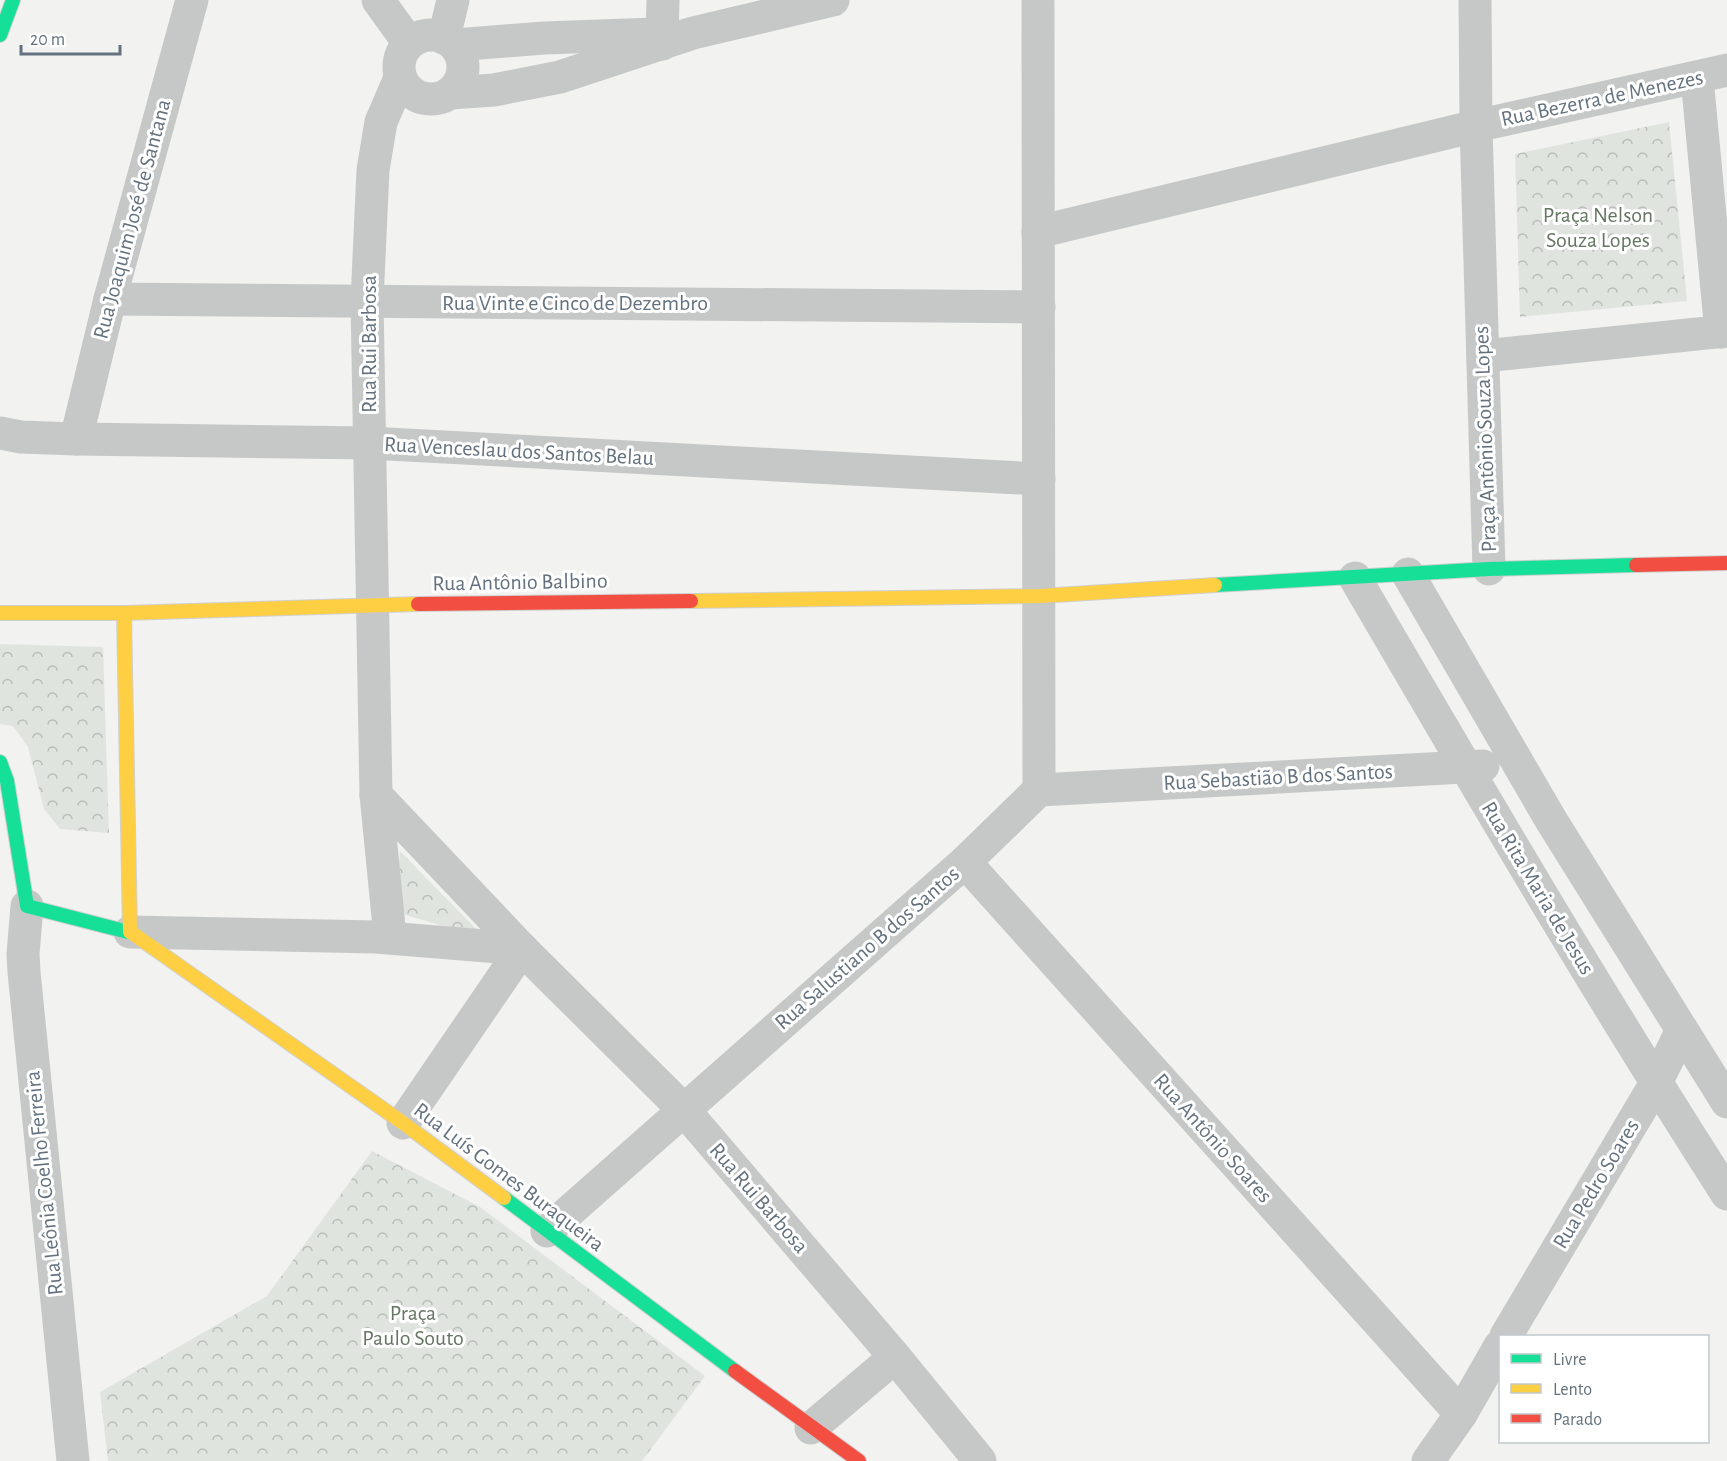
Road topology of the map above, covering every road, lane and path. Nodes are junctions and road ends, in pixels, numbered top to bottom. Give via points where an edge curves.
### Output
1 (13, 0) edge
2 (192, 0) edge
3 (378, 0) edge
4 (453, 0) edge
5 (663, 0) edge
6 (833, 0) edge
7 (1038, 0) edge
8 (1475, 0) edge
9 (0, 35) edge
10 (672, 37) junction
11 (450, 42) junction
12 (409, 43) junction
13 (1712, 74) edge
14 (400, 78) junction
15 (450, 93) junction
16 (1476, 126) junction
17 (1038, 232) junction
18 (110, 299) junction
19 (367, 302) junction
20 (1039, 307) junction
21 (1724, 332) edge
22 (1483, 356) junction
23 (0, 433) edge
24 (76, 439) junction
25 (369, 443) junction
26 (1039, 479) junction
27 (1727, 563) edge
28 (1489, 569) junction
29 (1408, 574) junction
30 (1355, 578) junction
31 (1040, 596) junction
32 (372, 605) junction
33 (0, 613) edge
34 (124, 613) junction
35 (0, 762) edge
36 (1517, 764) junction
37 (1465, 767) junction
38 (1039, 790) junction
39 (376, 795) junction
40 (965, 862) junction
41 (27, 906) junction
42 (130, 932) junction
43 (390, 938) junction
44 (522, 949) junction
45 (1682, 1030) junction
46 (1656, 1083) junction
47 (1727, 1102) edge
48 (684, 1110) junction
49 (402, 1123) junction
50 (1727, 1194) edge
51 (547, 1231) junction
52 (1507, 1335) edge
53 (1499, 1348) edge
54 (895, 1357) junction
55 (1461, 1414) junction
56 (811, 1428) junction
57 (73, 1461) edge
58 (859, 1461) edge
59 (980, 1461) edge
60 (1428, 1461) edge

1 - 9 main road
2 - 18 street, Rua Joaquim José de Santana
3 - 12 street
4 - 11 street
5 - 10 street
6 - 10 street
7 - 17 street
8 - 16 street, Praça Antônio Souza Lopes
10 - 11 street
10 - 15 street via 560,77 494,90
11 - 12 street via 432,35
11 - 15 street via 461,57 463,70
12 - 14 street via 398,65
13 - 16 street, Rua Bezerra de Menezes
13 - 21 street
14 - 15 street via 416,96 434,99
14 - 19 street, Rua Rui Barbosa via 381,122 373,170
16 - 17 street
16 - 22 street, Praça Antônio Souza Lopes
17 - 20 street
18 - 19 street, Rua Vinte e Cinco de Dezembro
18 - 24 street, Rua Joaquim José de Santana
19 - 20 street, Rua Vinte e Cinco de Dezembro
19 - 25 street, Rua Rui Barbosa
20 - 26 street
21 - 22 street
22 - 28 street, Praça Antônio Souza Lopes
23 - 24 street, Rua Venceslau dos Santos Belau
24 - 25 street, Rua Venceslau dos Santos Belau
25 - 26 street, Rua Venceslau dos Santos Belau
25 - 32 street, Rua Rui Barbosa
26 - 31 street
27 - 28 main road
28 - 29 main road, Praça Antônio Souza Lopes
29 - 30 main road, Praça Antônio Souza Lopes
29 - 36 street, Rua Rita Maria de Jesus
30 - 31 main road, Praça Antônio Souza Lopes
30 - 37 street, Rua Rita Maria de Jesus
31 - 32 main road, Rua Antônio Balbino
31 - 38 street
32 - 34 main road, Rua Antônio Balbino
32 - 39 street, Rua Rui Barbosa
33 - 34 main road, Rua Antônio Balbino
34 - 42 main road
35 - 41 main road via 7,781
36 - 37 street, Rua Sebastião B dos Santos
36 - 45 street, Rua Rita Maria de Jesus
37 - 38 street, Rua Sebastião B dos Santos
37 - 46 street, Rua Rita Maria de Jesus
38 - 40 street, Rua Salustiano B dos Santos
39 - 43 street, Rua Rui Barbosa
39 - 44 street, Rua Rui Barbosa
40 - 48 street, Rua Salustiano B dos Santos
40 - 55 street, Rua Antônio Soares
41 - 42 main road
41 - 57 street, Rua Leônia Coelho Ferreira via 24,972
42 - 43 street
42 - 49 main road, Rua Luís Gomes Buraqueira
43 - 44 street
44 - 48 street, Rua Rui Barbosa
44 - 49 street
45 - 46 street, Rua Pedro Soares
45 - 47 street, Rua Rita Maria de Jesus
46 - 50 street, Rua Rita Maria de Jesus
46 - 52 street, Rua Pedro Soares
48 - 51 street, Rua Salustiano B dos Santos
48 - 54 street, Rua Rui Barbosa
49 - 51 main road, Rua Luís Gomes Buraqueira
51 - 56 main road, Rua Luís Gomes Buraqueira
53 - 55 street
54 - 56 street
54 - 59 street, Rua Rui Barbosa
55 - 60 street
56 - 58 main road, Rua Luís Gomes Buraqueira

